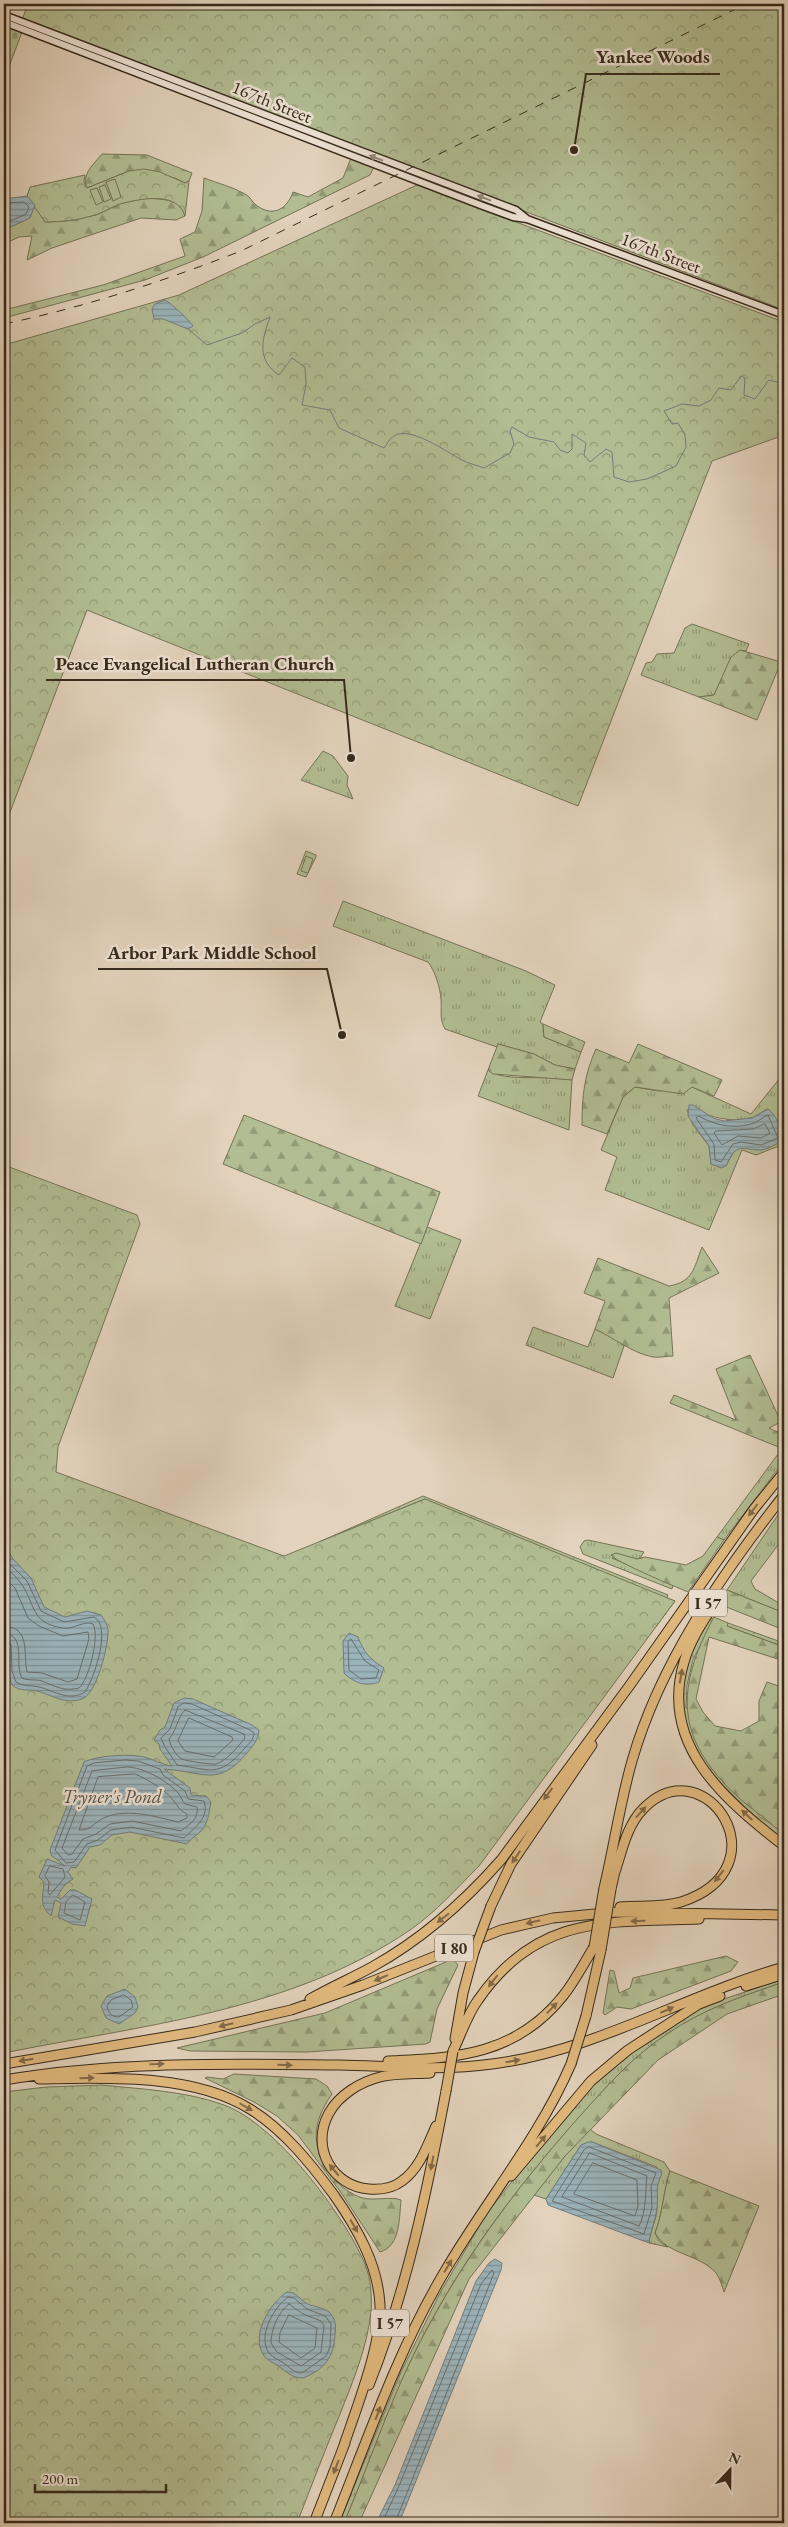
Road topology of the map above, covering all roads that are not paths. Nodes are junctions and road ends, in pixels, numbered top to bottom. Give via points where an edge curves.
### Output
1 (4, 15) edge
2 (4, 22) edge
3 (527, 219) junction
4 (784, 315) edge
5 (784, 1472) edge
6 (784, 1495) edge
7 (758, 1528) junction
8 (630, 1685) junction
9 (647, 1722) junction
10 (784, 1846) edge
11 (615, 1872) junction
12 (608, 1889) junction
13 (721, 1914) junction
14 (784, 1916) edge
15 (557, 1917) junction
16 (597, 1948) junction
17 (784, 1967) edge
18 (784, 1974) edge
19 (290, 2010) junction
20 (459, 2031) junction
21 (4, 2064) edge
22 (491, 2064) junction
23 (343, 2065) junction
24 (4, 2080) edge
25 (441, 2115) junction
26 (486, 2204) junction
27 (344, 2448) junction
28 (314, 2523) edge
29 (334, 2523) edge

3 -> 1 main road, 167th Street via 516,210
2 - 3 main road, 167th Street via 483,206
3 - 4 main road, 167th Street
5 -> 8 highway, I 57 via 754,1509
6 - 7 highway, I 57
7 - 9 highway, I 57 via 690,1629 661,1683
10 -> 7 highway via 745,1813 702,1768 685,1736 679,1705 681,1673 689,1648
8 -> 19 highway via 501,1860 450,1913 373,1967
8 -> 20 highway, I 57, bridge via 511,1864 474,1952 463,1993
9 - 11 highway, I 57
9 - 12 highway via 632,1761
11 - 12 highway, I 57
11 -> 15 highway via 637,1816 659,1797 674,1792 698,1795 713,1804 728,1824 732,1845 728,1864 701,1893 672,1904 577,1910
12 - 16 highway, bridge
13 - 14 highway, I 80
13 - 15 highway, I 80 via 616,1912
13 -> 20 highway via 591,1924 554,1935 524,1952 502,1970
15 -> 19 highway, I 80 via 501,1930 363,1985
23 -> 16 highway via 461,2057 493,2048 536,2023 554,2006
16 - 26 highway, I 57, bridge via 586,2016 571,2064 531,2139
22 -> 17 highway via 542,2056 597,2039
26 -> 18 highway via 591,2081 628,2050 699,2004
19 -> 21 highway, I 80 via 195,2032
20 - 25 highway, I 57, bridge
22 - 23 highway via 431,2068
25 -> 22 highway via 417,2164 394,2185 375,2190 355,2186 335,2173 326,2159 322,2142 327,2117 335,2104 356,2087 389,2075 463,2072
24 -> 23 highway via 129,2065
24 -> 27 highway via 143,2080 214,2093 251,2109 296,2149 344,2209 362,2240 378,2283 378,2336
25 -> 27 highway, I 57 via 406,2275
29 -> 26 highway, I 57 via 393,2373 444,2272
27 -> 28 highway, I 57

